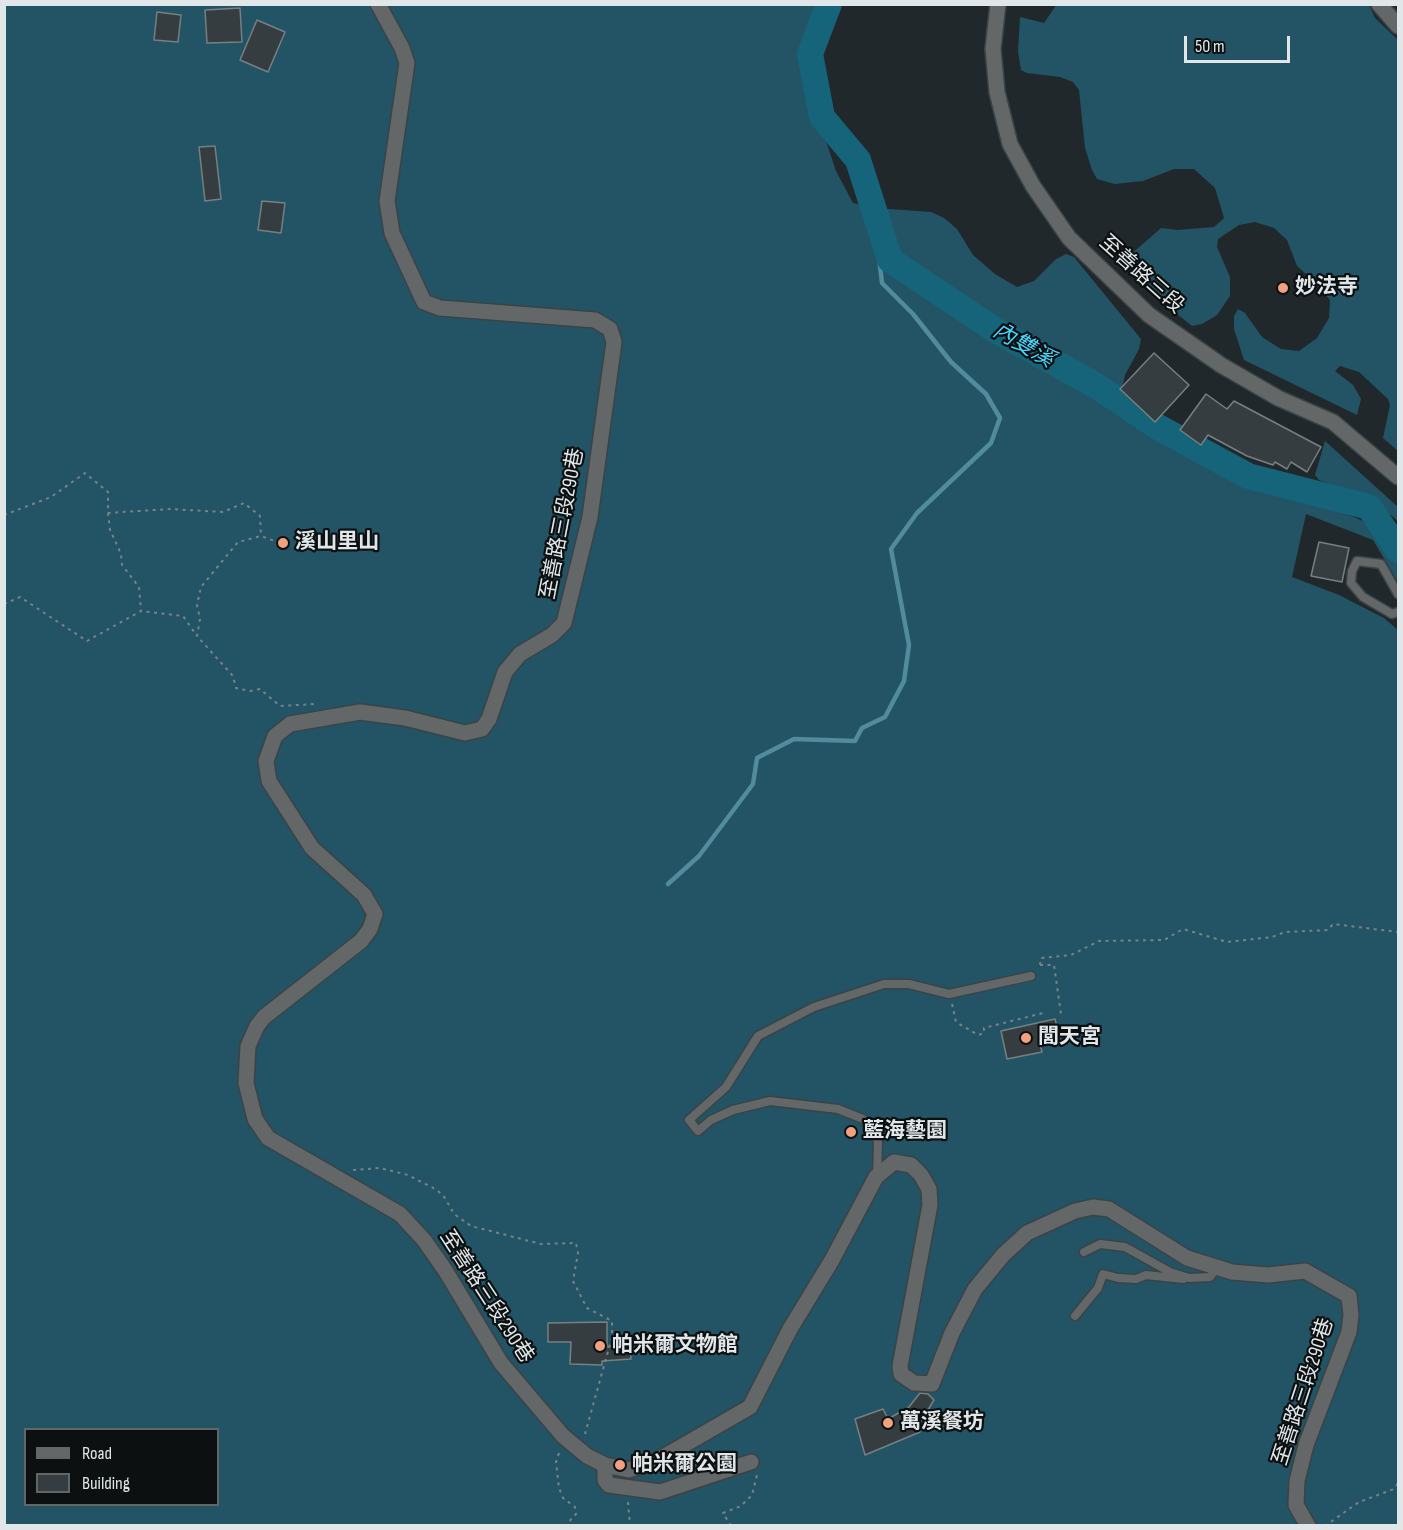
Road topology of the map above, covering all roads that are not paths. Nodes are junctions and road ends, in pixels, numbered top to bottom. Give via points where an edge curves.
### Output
1 (378, 4) edge
2 (998, 4) edge
3 (1379, 4) edge
4 (1398, 26) edge
5 (1398, 477) edge
6 (1398, 594) edge
7 (1398, 612) edge
8 (1031, 976) road end
9 (876, 1177) junction
10 (1084, 1252) dead end
11 (1216, 1268) junction
12 (1189, 1278) junction
13 (1075, 1316) dead end
14 (751, 1462) road end
15 (605, 1466) junction
16 (1308, 1526) edge

1 - 15 street, 至善路三段290巷 via 407,63 387,201 392,233 424,302 440,308 595,320 610,329 614,342 590,517 564,623 520,654 505,672 482,729 465,733 360,712 290,724 275,736 266,761 269,781 312,848 364,895 375,914 361,941 264,1017 248,1046 246,1083 255,1119 268,1138 400,1214 446,1270 501,1363 563,1436
2 - 5 street, 至善路三段 via 993,49 997,92 1010,144 1069,238 1149,315 1278,398 1333,422
3 - 4 street
6 - 7 lane via 1382,564 1358,561 1351,583 1363,597 1392,614
8 - 9 lane via 949,994 909,984 884,984 814,1007 758,1036 726,1088 689,1120 698,1131 733,1110 770,1101 838,1109 863,1119 872,1128 878,1142
9 - 11 street, 至善路三段290巷 via 894,1162 911,1165 929,1189 920,1269 900,1366 901,1374 914,1383 932,1384 975,1289 1003,1255 1027,1233 1058,1218 1093,1207 1109,1209 1187,1258
9 - 15 street, 至善路三段290巷 via 750,1407 644,1466 629,1470
10 - 12 lane via 1100,1244 1125,1247
11 - 12 lane via 1210,1277
11 - 16 street, 至善路三段290巷 via 1243,1274 1305,1271 1349,1296 1349,1332 1306,1445 1297,1481 1296,1505
12 - 13 lane via 1146,1275 1136,1279 1103,1274 1098,1288
14 - 15 street via 660,1492 609,1485

